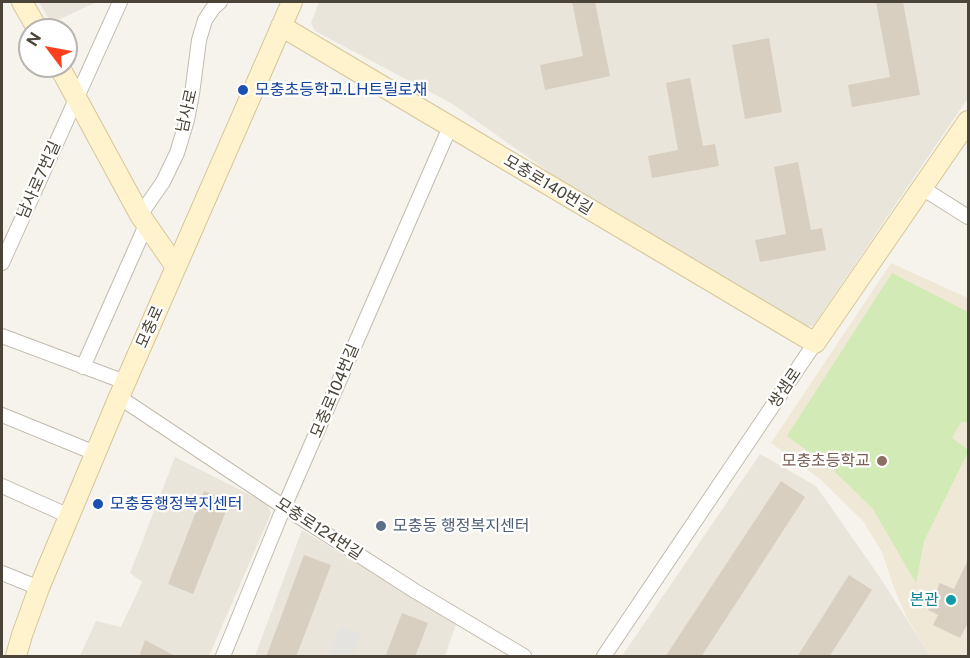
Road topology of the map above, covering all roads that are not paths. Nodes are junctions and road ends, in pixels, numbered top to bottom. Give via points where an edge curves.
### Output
1 (22, 2) edge
2 (120, 2) edge
3 (220, 2) edge
4 (292, 2) edge
5 (31, 18) edge
6 (281, 26) junction
7 (66, 78) edge
8 (76, 96) junction
9 (969, 121) edge
10 (450, 127) junction
11 (922, 188) junction
12 (969, 217) edge
13 (143, 220) junction
14 (2, 263) edge
15 (176, 267) junction
16 (2, 336) edge
17 (815, 343) junction
18 (84, 367) junction
19 (122, 390) junction
20 (2, 415) edge
21 (95, 453) junction
22 (2, 486) edge
23 (284, 507) junction
24 (69, 516) junction
25 (2, 573) edge
26 (39, 588) junction
27 (497, 640) junction
28 (16, 657) edge
29 (223, 657) edge
30 (496, 657) edge
31 (524, 657) edge
32 (604, 657) edge

1 - 5 street
2 - 8 street, 남사로7번길
3 - 13 street, 남사로 via 205,20 199,40 187,120 177,153
4 - 6 street, 모충로
6 - 10 street, 모충로140번길
6 - 15 street, 모충로
7 - 8 street
8 - 13 street
8 - 14 street, 남사로7번길
9 - 11 street, 쌍샘로
10 - 17 street, 모충로140번길
10 - 23 street, 모충로104번길
11 - 12 street
11 - 17 street, 쌍샘로
13 - 15 street
13 - 18 street, 남사로
15 - 19 street, 모충로
16 - 18 street, 모충로124번길
17 - 32 street, 쌍샘로
18 - 19 street, 모충로124번길
19 - 21 street, 모충로
19 - 23 street, 모충로124번길
20 - 21 street
21 - 24 street, 모충로
22 - 24 street
23 - 27 street, 모충로124번길
23 - 29 street, 모충로104번길
24 - 26 street, 모충로
25 - 26 street
26 - 28 street, 모충로
27 - 30 street
27 - 31 street, 모충로124번길

